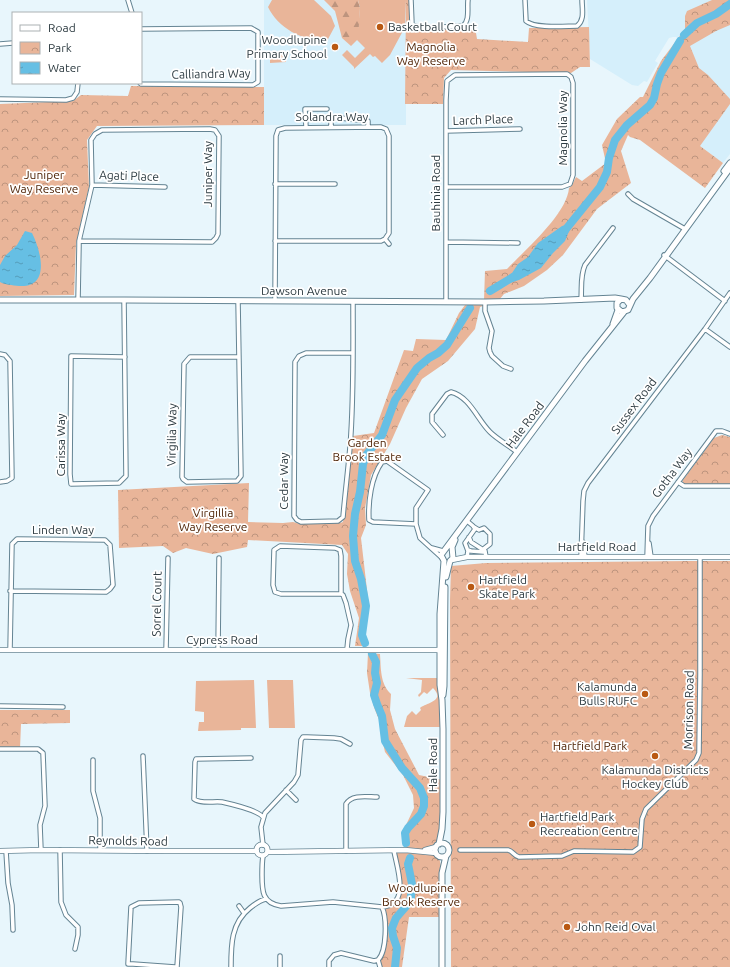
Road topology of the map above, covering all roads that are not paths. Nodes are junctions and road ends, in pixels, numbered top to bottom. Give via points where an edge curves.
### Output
1 (128, 0) edge
2 (411, 0) edge
3 (468, 0) edge
4 (525, 0) edge
5 (582, 0) edge
6 (132, 12) edge
7 (142, 29) edge
8 (12, 43) edge
9 (0, 44) edge
10 (78, 84) edge
11 (141, 84) edge
12 (446, 84) joint
13 (0, 99) edge
14 (327, 109) dead end
15 (306, 127) junction
16 (331, 127) junction
17 (368, 127) junction
18 (520, 129) dead end
19 (446, 131) junction
20 (730, 163) edge
21 (730, 168) edge
22 (275, 184) junction
23 (335, 184) dead end
24 (92, 185) junction
25 (165, 187) dead end
26 (446, 187) junction
27 (628, 194) dead end
28 (612, 228) dead end
29 (684, 229) junction
30 (385, 239) junction
31 (80, 241) junction
32 (275, 241) junction
33 (446, 242) junction
34 (518, 243) dead end
35 (389, 244) dead end
36 (665, 256) junction
37 (730, 293) edge
38 (0, 300) edge
39 (78, 300) junction
40 (124, 300) junction
41 (275, 300) junction
42 (581, 300) junction
43 (607, 300) junction
44 (725, 300) junction
45 (238, 301) junction
46 (352, 301) junction
47 (446, 301) junction
48 (626, 301) junction
49 (485, 302) junction
50 (617, 309) junction
51 (624, 312) junction
52 (612, 326) junction
53 (705, 329) junction
54 (730, 347) edge
55 (353, 353) junction
56 (0, 354) edge
57 (125, 357) junction
58 (239, 357) junction
59 (511, 369) dead end
60 (730, 434) edge
61 (442, 435) dead end
62 (517, 452) junction
63 (0, 482) edge
64 (678, 482) junction
65 (730, 486) edge
66 (467, 521) junction
67 (416, 524) junction
68 (474, 526) junction
69 (470, 536) junction
70 (456, 537) junction
71 (432, 548) junction
72 (467, 549) junction
73 (444, 551) junction
74 (452, 552) junction
75 (484, 553) junction
76 (465, 557) junction
77 (583, 557) junction
78 (649, 557) junction
79 (168, 558) dead end
80 (219, 558) dead end
81 (700, 558) junction
82 (730, 558) edge
83 (443, 559) junction
84 (451, 561) junction
85 (10, 591) junction
86 (341, 594) junction
87 (0, 650) edge
88 (10, 650) junction
89 (166, 650) junction
90 (218, 650) junction
91 (347, 650) junction
92 (442, 650) junction
93 (0, 706) edge
94 (63, 707) dead end
95 (350, 744) dead end
96 (0, 749) edge
97 (143, 756) dead end
98 (251, 758) dead end
99 (93, 760) dead end
100 (286, 790) junction
101 (377, 798) dead end
102 (296, 800) dead end
103 (263, 817) junction
104 (442, 829) junction
105 (447, 844) junction
106 (263, 845) junction
107 (41, 850) junction
108 (60, 850) junction
109 (100, 850) junction
110 (438, 850) junction
111 (460, 850) dead end
112 (0, 851) edge
113 (6, 851) junction
114 (147, 851) junction
115 (257, 851) junction
116 (346, 851) junction
117 (394, 851) junction
118 (268, 852) junction
119 (263, 856) junction
120 (446, 856) junction
121 (442, 873) junction
122 (266, 899) junction
123 (238, 906) dead end
124 (382, 907) junction
125 (244, 914) junction
126 (13, 930) dead end
127 (75, 949) dead end
128 (280, 956) dead end
129 (128, 957) junction
130 (378, 960) junction
131 (133, 964) junction
132 (176, 967) edge
133 (231, 967) edge
134 (280, 967) edge
135 (329, 967) edge
136 (380, 967) edge
137 (442, 967) edge

1 - 6 street
2 - 3 street via 412,24 419,28 463,26 467,19
4 - 5 street via 526,22 530,24 577,26 582,20
7 - 11 street, Calliandra Way via 251,28 258,32 258,82 253,85
8 - 9 street
10 - 13 street via 73,98 66,100
12 - 19 street, Bauhinia Road
12 - 26 street, Magnolia Way via 449,78 455,75 567,74 572,79 573,90 574,175 570,184 562,187
14 - 15 street via 305,109
15 - 16 street, Solandra Way
15 - 22 street, Solandra Way via 278,130
16 - 17 street, Solandra Way
16 - 17 street via 331,117 368,121
17 - 30 street, Solandra Way via 381,127 389,136 389,233
18 - 19 street, Larch Place
19 - 26 street, Bauhinia Road
20 - 29 main road
21 - 29 main road
22 - 23 street
22 - 32 street, Solandra Way
24 - 25 street, Agati Place
24 - 31 street, Juniper Way
24 - 31 street, Juniper Way via 91,140 102,130 210,129 215,130 218,136 218,234 212,242
26 - 33 street, Bauhinia Road
27 - 29 street
28 - 42 street via 582,271
29 - 36 main road
30 - 32 street
30 - 35 street
31 - 39 street, Juniper Way
32 - 41 street, Solandra Way
33 - 34 street
33 - 47 street, Bauhinia Road
36 - 44 street
36 - 48 main road
37 - 44 street, Sussex Road
38 - 39 main road, Dawson Avenue
39 - 40 main road, Dawson Avenue
40 - 45 main road, Dawson Avenue
40 - 57 street, Carissa Way
41 - 45 main road, Dawson Avenue
41 - 46 main road, Dawson Avenue
42 - 43 main road, Dawson Avenue
42 - 49 main road, Dawson Avenue
43 - 48 main road, Dawson Avenue via 615,298
43 - 50 main road
44 - 53 street, Sussex Road
45 - 58 street, Virgilia Way
46 - 47 main road, Dawson Avenue
46 - 55 street, Cedar Way
47 - 49 main road, Dawson Avenue
48 - 50 main road, Hale Road via 617,303
48 - 51 main road, Hale Road via 629,308
49 - 59 street via 485,311 492,331 490,352 502,366
50 - 51 main road
50 - 52 main road, Hale Road
51 - 52 main road, Hale Road
52 - 62 main road, Hale Road
53 - 54 street
53 - 77 street, Sussex Road via 588,483 583,501
55 - 55 street, Cedar Way via 350,447 343,517 338,521 301,522 294,516 295,362 299,356 306,353
56 - 63 street via 5,355 10,361 12,478
57 - 57 street, Carissa Way via 126,476 119,483 71,484 71,356
58 - 58 street, Virgilia Way via 241,476 237,481 187,482 182,477 184,364 190,357
60 - 64 street, Gotha Way via 716,432
61 - 62 street via 432,422 432,414 451,392 457,394 472,408 490,432
62 - 66 main road, Hale Road
64 - 65 street via 684,486
64 - 78 street, Gotha Way via 648,526
66 - 68 street
66 - 70 main road, Hale Road
67 - 67 street via 416,508 428,490 387,461 382,462 372,483 369,520
67 - 71 street via 420,538
68 - 69 street
68 - 75 street via 479,530 484,528 490,534 490,544
69 - 72 street via 465,543
69 - 75 street via 470,542
70 - 73 main road, Hale Road
70 - 74 main road, Hale Road
71 - 73 street
71 - 83 street
72 - 75 street
72 - 76 street
73 - 74 main road
73 - 83 main road, Hale Road
74 - 76 street, Hartfield Road
74 - 84 main road, Hale Road
75 - 76 street, Hartfield Road
75 - 77 street, Hartfield Road
76 - 84 street, Hartfield Road
77 - 78 street, Hartfield Road
78 - 81 street, Hartfield Road
79 - 89 street, Sorrel Court
80 - 90 street
81 - 82 street, Hartfield Road
81 - 111 street, Morrison Road via 699,753 696,760 646,810 642,819 640,847 633,852 574,851 562,856 518,857 508,850
83 - 84 main road
83 - 92 main road, Hale Road via 440,602
84 - 92 main road, Hale Road via 444,597
85 - 85 street, Linden Way via 12,544 16,540 105,540 110,545 113,585 106,592
85 - 88 street, Linden Way
86 - 86 street via 341,552 338,548 280,546 274,550 275,592
86 - 91 street via 351,625
87 - 88 street, Cypress Road
88 - 89 street, Cypress Road
89 - 90 street, Cypress Road
90 - 91 street, Cypress Road
91 - 92 street, Cypress Road
92 - 104 main road, Hale Road
93 - 94 street
95 - 100 street via 341,739 303,737 298,774
96 - 107 street via 38,749 42,752 45,806 40,825
97 - 114 street
98 - 103 street via 196,759 194,799 199,802 222,802 257,812
99 - 109 street via 93,791 100,818
100 - 102 street
100 - 103 street
101 - 116 street via 353,797 348,800
103 - 106 street
104 - 105 main road, Hale Road
104 - 110 main road, Hale Road
105 - 110 main road via 443,843
105 - 120 main road, Hale Road via 449,851
106 - 115 street via 258,847
106 - 118 street via 267,847
107 - 108 street, Reynolds Road
107 - 113 street, Reynolds Road
108 - 109 street, Reynolds Road
108 - 127 street via 61,902 66,915 78,927
109 - 114 street, Reynolds Road
110 - 117 street
110 - 120 main road
110 - 121 main road, Hale Road
112 - 113 street, Reynolds Road
113 - 126 street
114 - 115 street, Reynolds Road
115 - 119 street
116 - 117 street
116 - 118 street
117 - 124 street via 401,884 400,891 394,902
118 - 119 street
119 - 122 street via 262,886
120 - 121 main road, Hale Road
121 - 137 main road, Hale Road
122 - 124 street via 281,906 333,902
122 - 125 street
123 - 125 street
124 - 130 street via 386,926 382,954
125 - 133 street via 233,934
128 - 134 street
129 - 131 street
129 - 131 street via 128,964
129 - 132 street via 131,907 140,903 179,902 181,907
130 - 135 street via 341,953 334,955 329,961
130 - 136 street
131 - 132 street

